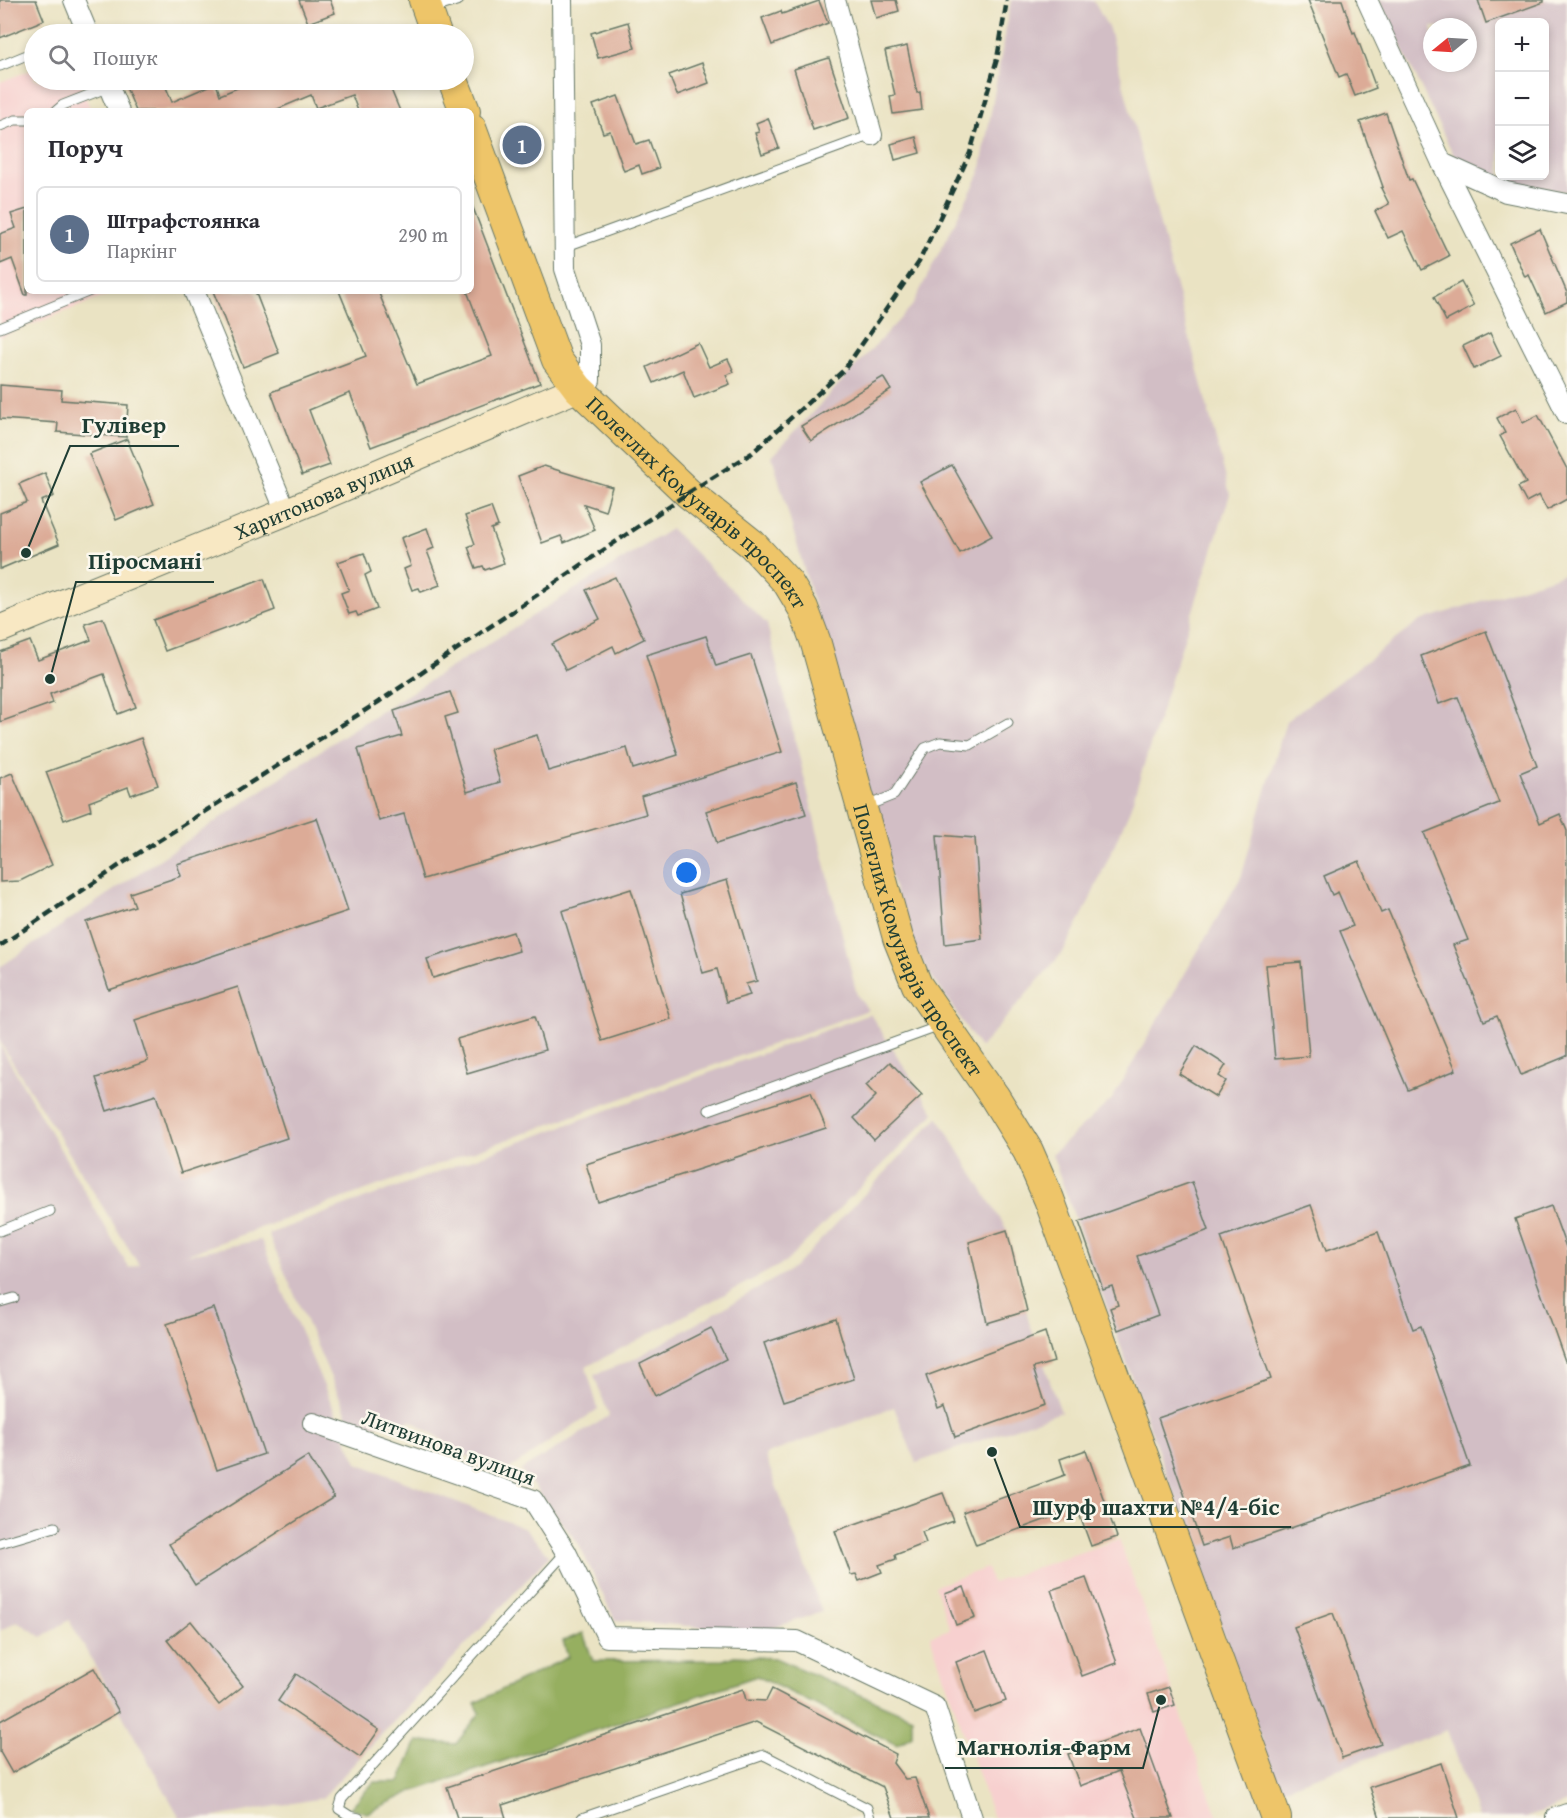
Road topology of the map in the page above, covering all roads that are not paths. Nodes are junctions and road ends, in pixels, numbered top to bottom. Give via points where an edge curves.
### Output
1 (74, 0) edge
2 (459, 0) edge
3 (562, 0) edge
4 (835, 0) edge
5 (1367, 0) edge
6 (429, 15) edge
7 (81, 24) edge
8 (24, 56) edge
9 (0, 66) edge
10 (93, 90) edge
11 (110, 90) edge
12 (457, 90) edge
13 (60, 108) edge
14 (118, 108) edge
15 (464, 108) edge
16 (24, 120) edge
17 (0, 126) edge
18 (872, 135) joint
19 (474, 136) edge
20 (1442, 163) junction
21 (1567, 204) edge
22 (564, 247) junction
23 (82, 294) edge
24 (195, 294) edge
25 (0, 327) edge
26 (578, 388) junction
27 (1567, 414) edge
28 (286, 512) junction
29 (0, 629) edge
30 (1008, 723) dead end
31 (862, 808) junction
32 (945, 1024) junction
33 (709, 1110) dead end
34 (50, 1211) dead end
35 (0, 1231) edge
36 (14, 1298) dead end
37 (0, 1302) edge
38 (313, 1423) dead end
39 (54, 1527) dead end
40 (0, 1543) edge
41 (566, 1552) junction
42 (1567, 1814) edge
43 (359, 1818) edge
44 (582, 1818) edge
45 (870, 1818) edge
46 (972, 1818) edge
47 (1276, 1818) edge
48 (1556, 1818) edge

1 - 7 street
2 - 6 lane
3 - 22 street
4 - 18 street
5 - 20 street
8 - 9 lane
10 - 13 lane
11 - 14 street
12 - 15 main road
16 - 17 lane
18 - 22 lane
19 - 26 main road, Полеглих Комунарів проспект via 557,360
20 - 21 street via 1506,192
20 - 27 street
22 - 26 street via 565,269 590,345 590,380
23 - 25 lane
24 - 28 street
26 - 28 street, Харитонова вулиця
26 - 31 main road, Полеглих Комунарів проспект via 688,493 752,544 788,583 815,640
28 - 29 street, Харитонова вулиця
30 - 31 lane via 970,745 940,742 925,748 894,795
31 - 32 main road, Полеглих Комунарів проспект via 898,938 917,985
32 - 33 lane
32 - 47 main road, Полеглих Комунарів проспект via 1028,1151 1049,1199
34 - 35 lane
36 - 37 lane
38 - 41 street, Литвинова вулиця via 533,1500
39 - 40 lane
41 - 43 lane via 342,1799 339,1809
41 - 46 street, Литвинова вулиця via 607,1637 797,1641 935,1707
42 - 48 street
44 - 45 lane via 764,1755 867,1808

